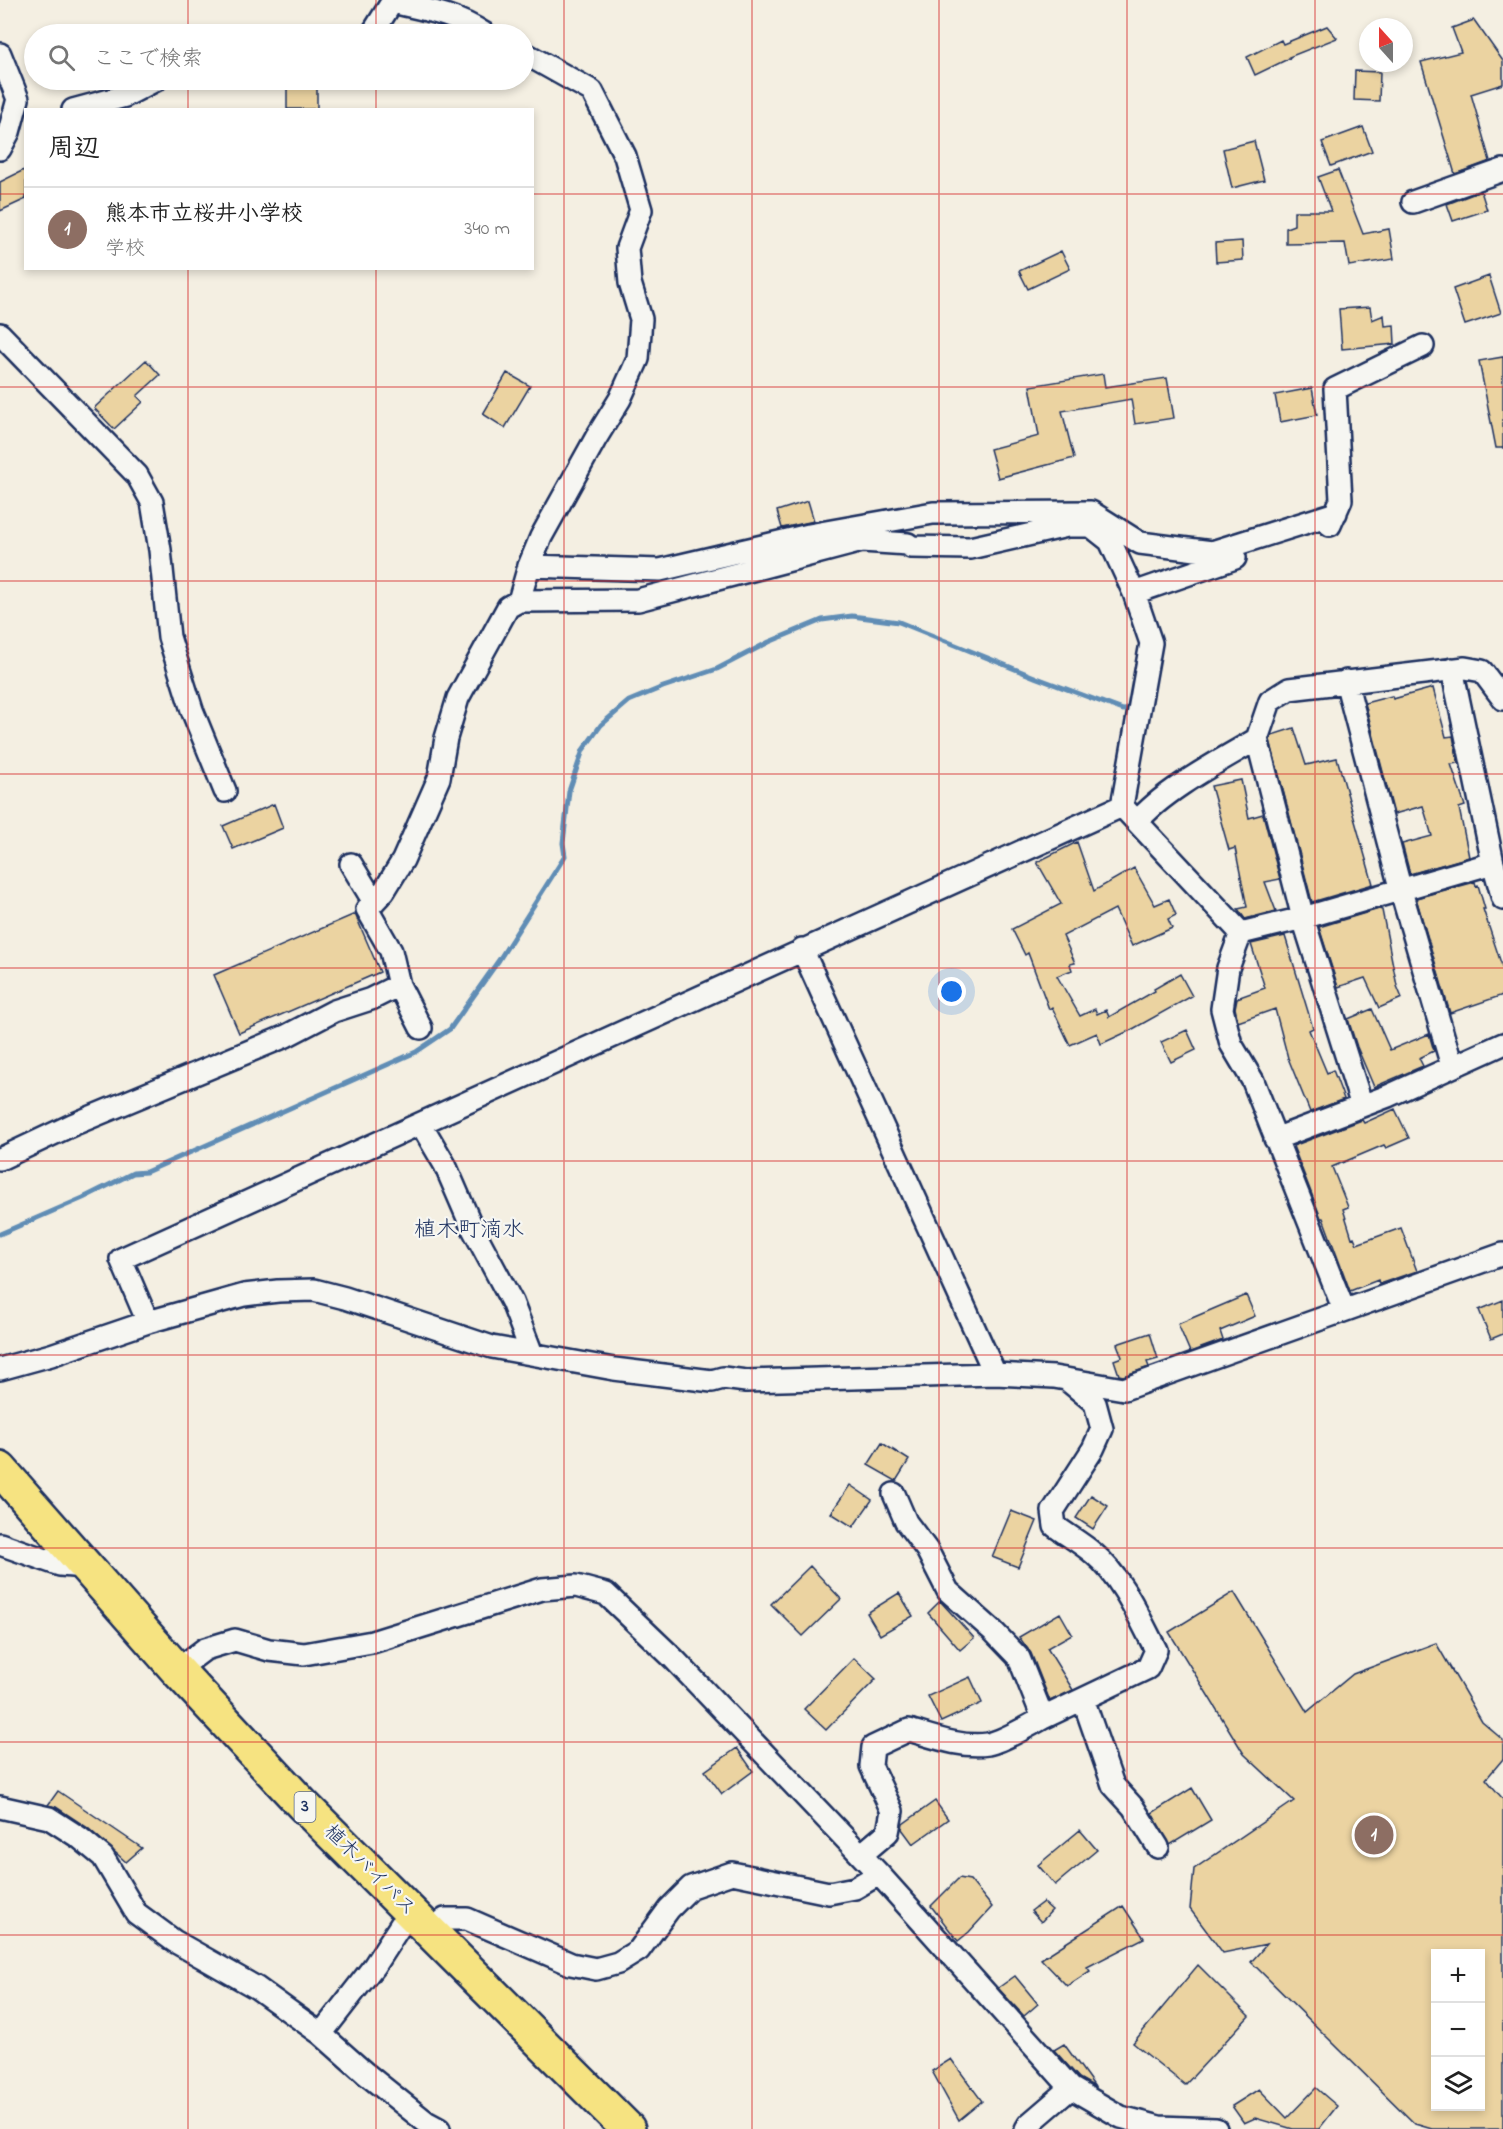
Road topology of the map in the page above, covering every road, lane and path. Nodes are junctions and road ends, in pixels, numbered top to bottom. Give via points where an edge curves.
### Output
1 (392, 1) edge
2 (378, 24) edge
3 (469, 24) edge
4 (0, 54) edge
5 (534, 59) edge
6 (137, 90) edge
7 (80, 108) edge
8 (12, 136) edge
9 (1503, 170) edge
10 (1413, 202) dead end
11 (0, 334) edge
12 (1423, 346) dead end
13 (1336, 513) junction
14 (529, 566) junction
15 (1134, 593) junction
16 (519, 601) junction
17 (1452, 669) junction
18 (1346, 681) junction
19 (1503, 699) edge
20 (1257, 739) junction
21 (225, 791) dead end
22 (1122, 806) junction
23 (1137, 822) junction
24 (1493, 863) junction
25 (351, 864) dead end
26 (1401, 891) junction
27 (1503, 899) edge
28 (374, 902) junction
29 (1303, 918) junction
30 (1241, 933) junction
31 (802, 949) junction
32 (399, 985) junction
33 (421, 1028) dead end
34 (1503, 1044) edge
35 (1452, 1066) junction
36 (1362, 1106) junction
37 (421, 1124) junction
38 (1275, 1139) junction
39 (0, 1159) edge
40 (1503, 1254) edge
41 (1344, 1310) junction
42 (148, 1322) junction
43 (532, 1354) junction
44 (0, 1370) edge
45 (995, 1374) junction
46 (1066, 1379) junction
47 (0, 1468) edge
48 (894, 1494) dead end
49 (0, 1545) edge
50 (85, 1567) junction
51 (177, 1670) junction
52 (1083, 1699) junction
53 (1044, 1718) junction
54 (0, 1807) edge
55 (1158, 1847) dead end
56 (861, 1855) junction
57 (879, 1874) junction
58 (419, 1922) junction
59 (321, 2034) junction
60 (1071, 2088) junction
61 (439, 2129) edge
62 (628, 2129) edge
63 (1026, 2129) edge
64 (1216, 2129) edge

1 - 2 street
1 - 3 street
4 - 8 street via 18,99
5 - 14 street via 592,91 625,156 641,210 627,248 630,283 641,319 638,359 620,399 576,473
6 - 7 street
9 - 10 street
11 - 21 street via 137,475 152,502 170,637 192,710
12 - 13 street via 1335,389 1341,500
13 - 14 street via 1212,552 1140,543 1091,512 933,513 809,535 660,570
13 - 15 street via 1331,524
14 - 16 street
15 - 16 street via 1110,541 1091,526 1067,526 970,548 862,541 638,600
15 - 22 street via 1151,643
16 - 28 street via 508,607 458,698 439,778 403,860
17 - 18 street
17 - 19 street via 1482,671
17 - 24 street
18 - 20 street via 1289,689 1270,701
18 - 26 street
20 - 23 street via 1197,774
20 - 29 street
22 - 23 street
22 - 31 street
23 - 30 street
24 - 26 street
24 - 27 street
25 - 28 street
26 - 29 street
26 - 35 street
28 - 32 street via 367,909 391,951
29 - 30 street
29 - 36 street
30 - 38 street via 1228,968 1222,1009 1231,1044 1252,1080
31 - 37 street
31 - 45 street
32 - 33 street
32 - 39 street
34 - 35 street
35 - 36 street
36 - 38 street
37 - 42 street via 121,1259
37 - 43 street via 512,1302
38 - 41 street
40 - 41 street
41 - 46 street via 1124,1389
42 - 43 street via 244,1295 314,1290 492,1347
42 - 44 street
43 - 45 street via 712,1381
45 - 46 street
46 - 52 street via 1095,1403 1102,1429 1053,1510 1055,1526 1094,1554 1110,1571 1156,1650 1148,1668
47 - 50 highway, 植木バイパス / 3
48 - 53 street via 906,1522 927,1550 948,1591 1019,1658
49 - 50 street via 60,1565
50 - 51 highway, 植木バイパス / 3
51 - 56 street via 205,1649 235,1640 304,1654 372,1642 542,1588 576,1586 606,1594 674,1659
51 - 58 highway, 植木バイパス / 3
52 - 53 street
52 - 55 street via 1113,1785 1133,1807
53 - 56 street via 988,1744 937,1739 909,1730 873,1747 871,1766 892,1811 888,1832
54 - 59 street via 49,1818 80,1838 103,1857 136,1913 174,1941 257,1988
56 - 57 street
57 - 58 street via 855,1888 830,1893 732,1873 691,1887 639,1950 618,1963 596,1969 571,1964 467,1919
57 - 60 street
58 - 59 street via 374,1966
58 - 62 highway, 植木バイパス / 3
59 - 61 street
60 - 63 street
60 - 64 street via 1120,2117 1159,2127

